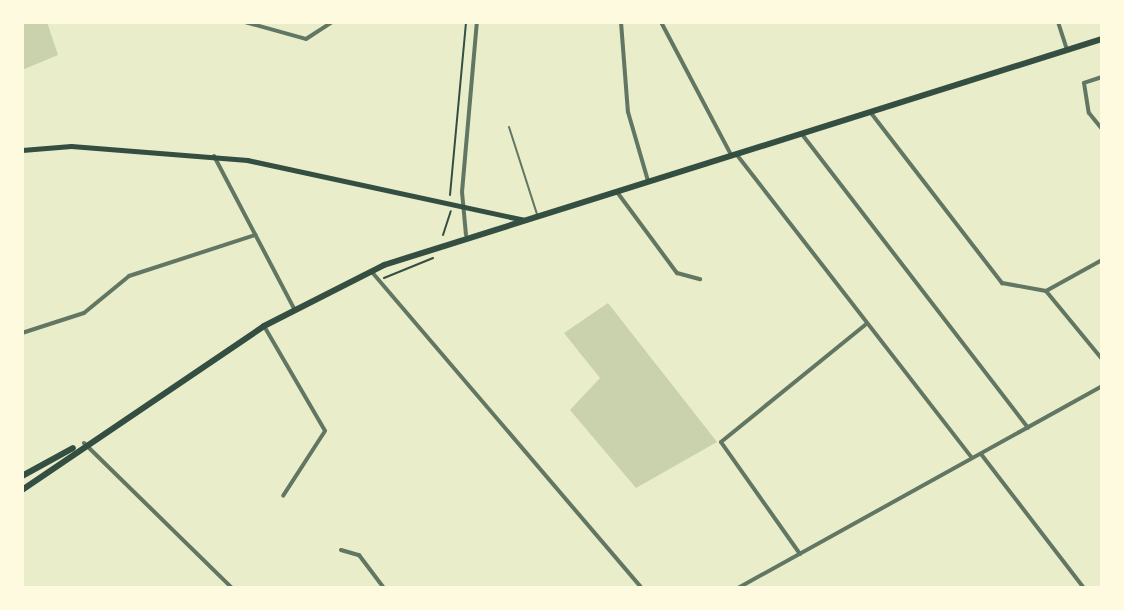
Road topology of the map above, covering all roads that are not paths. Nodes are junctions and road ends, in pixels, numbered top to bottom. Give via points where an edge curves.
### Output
1 (245, 22) edge
2 (332, 22) edge
3 (477, 22) edge
4 (621, 22) edge
5 (661, 22) edge
6 (1058, 22) edge
7 (1102, 39) edge
8 (1067, 49) junction
9 (1102, 77) edge
10 (871, 113) junction
11 (509, 127) dead end
12 (1102, 129) edge
13 (801, 133) junction
14 (22, 150) edge
15 (734, 154) junction
16 (214, 155) junction
17 (648, 181) junction
18 (617, 192) junction
19 (462, 205) junction
20 (538, 216) junction
21 (524, 220) junction
22 (255, 235) junction
23 (466, 235) junction
24 (1102, 260) edge
25 (371, 271) junction
26 (700, 279) dead end
27 (1046, 291) junction
28 (295, 310) junction
29 (866, 324) junction
30 (264, 326) junction
31 (22, 333) edge
32 (1102, 359) edge
33 (1102, 386) edge
34 (1028, 428) junction
35 (84, 443) junction
36 (981, 454) junction
37 (972, 458) junction
38 (22, 476) edge
39 (22, 490) edge
40 (283, 496) dead end
41 (341, 550) dead end
42 (800, 554) junction
43 (232, 588) edge
44 (384, 588) edge
45 (642, 588) edge
46 (738, 588) edge
47 (1084, 588) edge

1 - 2 street via 306,39
3 - 19 street
4 - 17 street via 628,112
5 - 15 street
6 - 8 street
7 - 8 main road
8 - 10 main road
9 - 12 street via 1084,83 1089,113
10 - 13 main road
10 - 27 street via 1002,283
11 - 20 lane
13 - 15 main road
13 - 34 street
14 - 16 main road via 71,146
15 - 17 main road
15 - 29 street
16 - 19 main road
16 - 22 street
17 - 18 main road
18 - 20 main road
18 - 26 street via 677,273
19 - 21 main road
19 - 23 street
20 - 21 main road
21 - 23 main road
22 - 28 street
22 - 31 street via 129,276 84,313
23 - 25 main road
24 - 27 street
25 - 28 main road
25 - 45 street
27 - 32 street
28 - 30 main road
29 - 37 street
29 - 42 street via 721,442
30 - 35 main road
30 - 40 street via 325,431
33 - 34 street
34 - 36 street
35 - 38 main road
35 - 39 main road
35 - 43 street
36 - 37 street
36 - 47 street
37 - 42 street
41 - 44 street via 359,555
42 - 46 street

